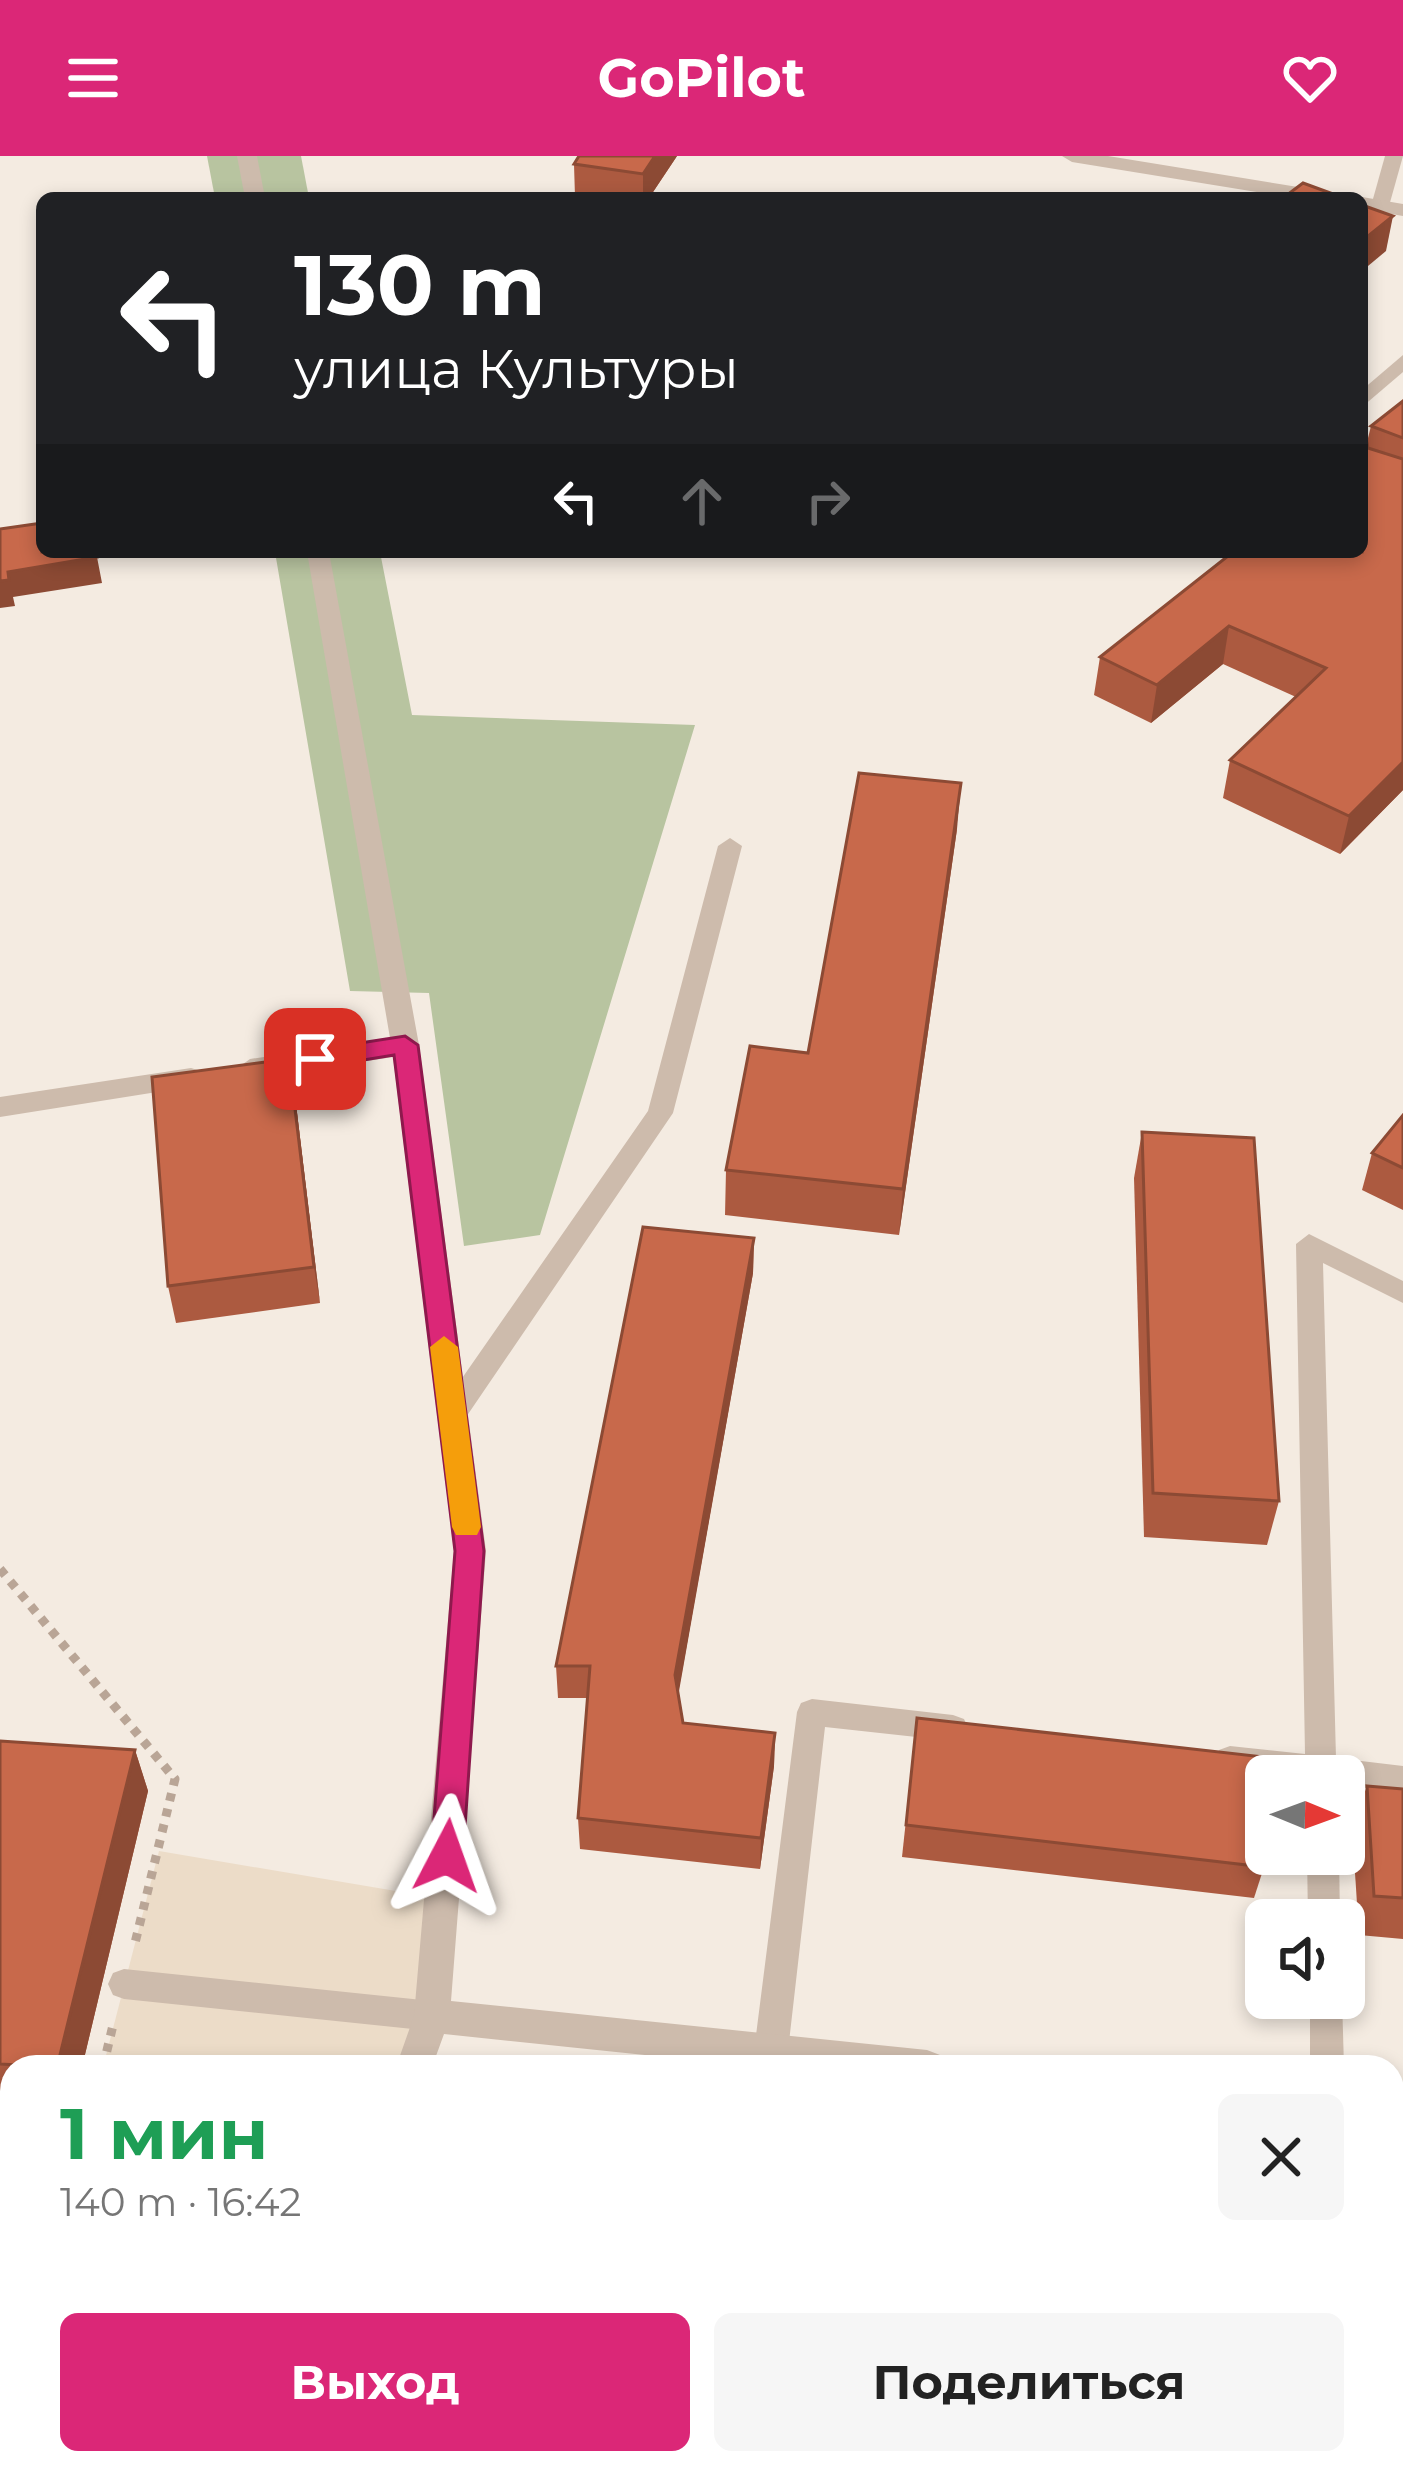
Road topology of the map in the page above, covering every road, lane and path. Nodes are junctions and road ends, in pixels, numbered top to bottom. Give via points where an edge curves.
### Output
1 (248, 156) edge
2 (1072, 156) edge
3 (1394, 156) edge
4 (254, 192) edge
5 (1292, 192) edge
6 (1371, 205) edge
7 (1403, 210) edge
8 (1403, 361) edge
9 (1368, 395) edge
10 (319, 558) edge
11 (730, 846) dead end
12 (405, 1045) junction
13 (0, 1107) edge
14 (1403, 1293) edge
15 (452, 1415) junction
16 (0, 1569) edge
17 (974, 1730) edge
18 (1321, 1755) edge
19 (1205, 1756) edge
20 (1245, 1762) edge
21 (1365, 1776) edge
22 (1403, 1779) edge
23 (124, 1984) junction
24 (432, 2016) junction
25 (1326, 2019) edge
26 (106, 2055) edge
27 (418, 2055) edge
28 (741, 2055) edge
29 (773, 2055) edge
30 (1327, 2055) edge

1 - 4 street
2 - 5 street
3 - 6 lane
6 - 7 street
8 - 9 lane
10 - 12 street
11 - 15 lane via 660,1113
12 - 13 street
12 - 15 street
14 - 18 lane via 1309,1244
15 - 24 street via 470,1551
16 - 23 path via 175,1779
17 - 29 lane via 812,1712
19 - 20 lane
21 - 22 lane
23 - 24 lane
23 - 26 path
24 - 27 street
24 - 28 street
25 - 30 lane

